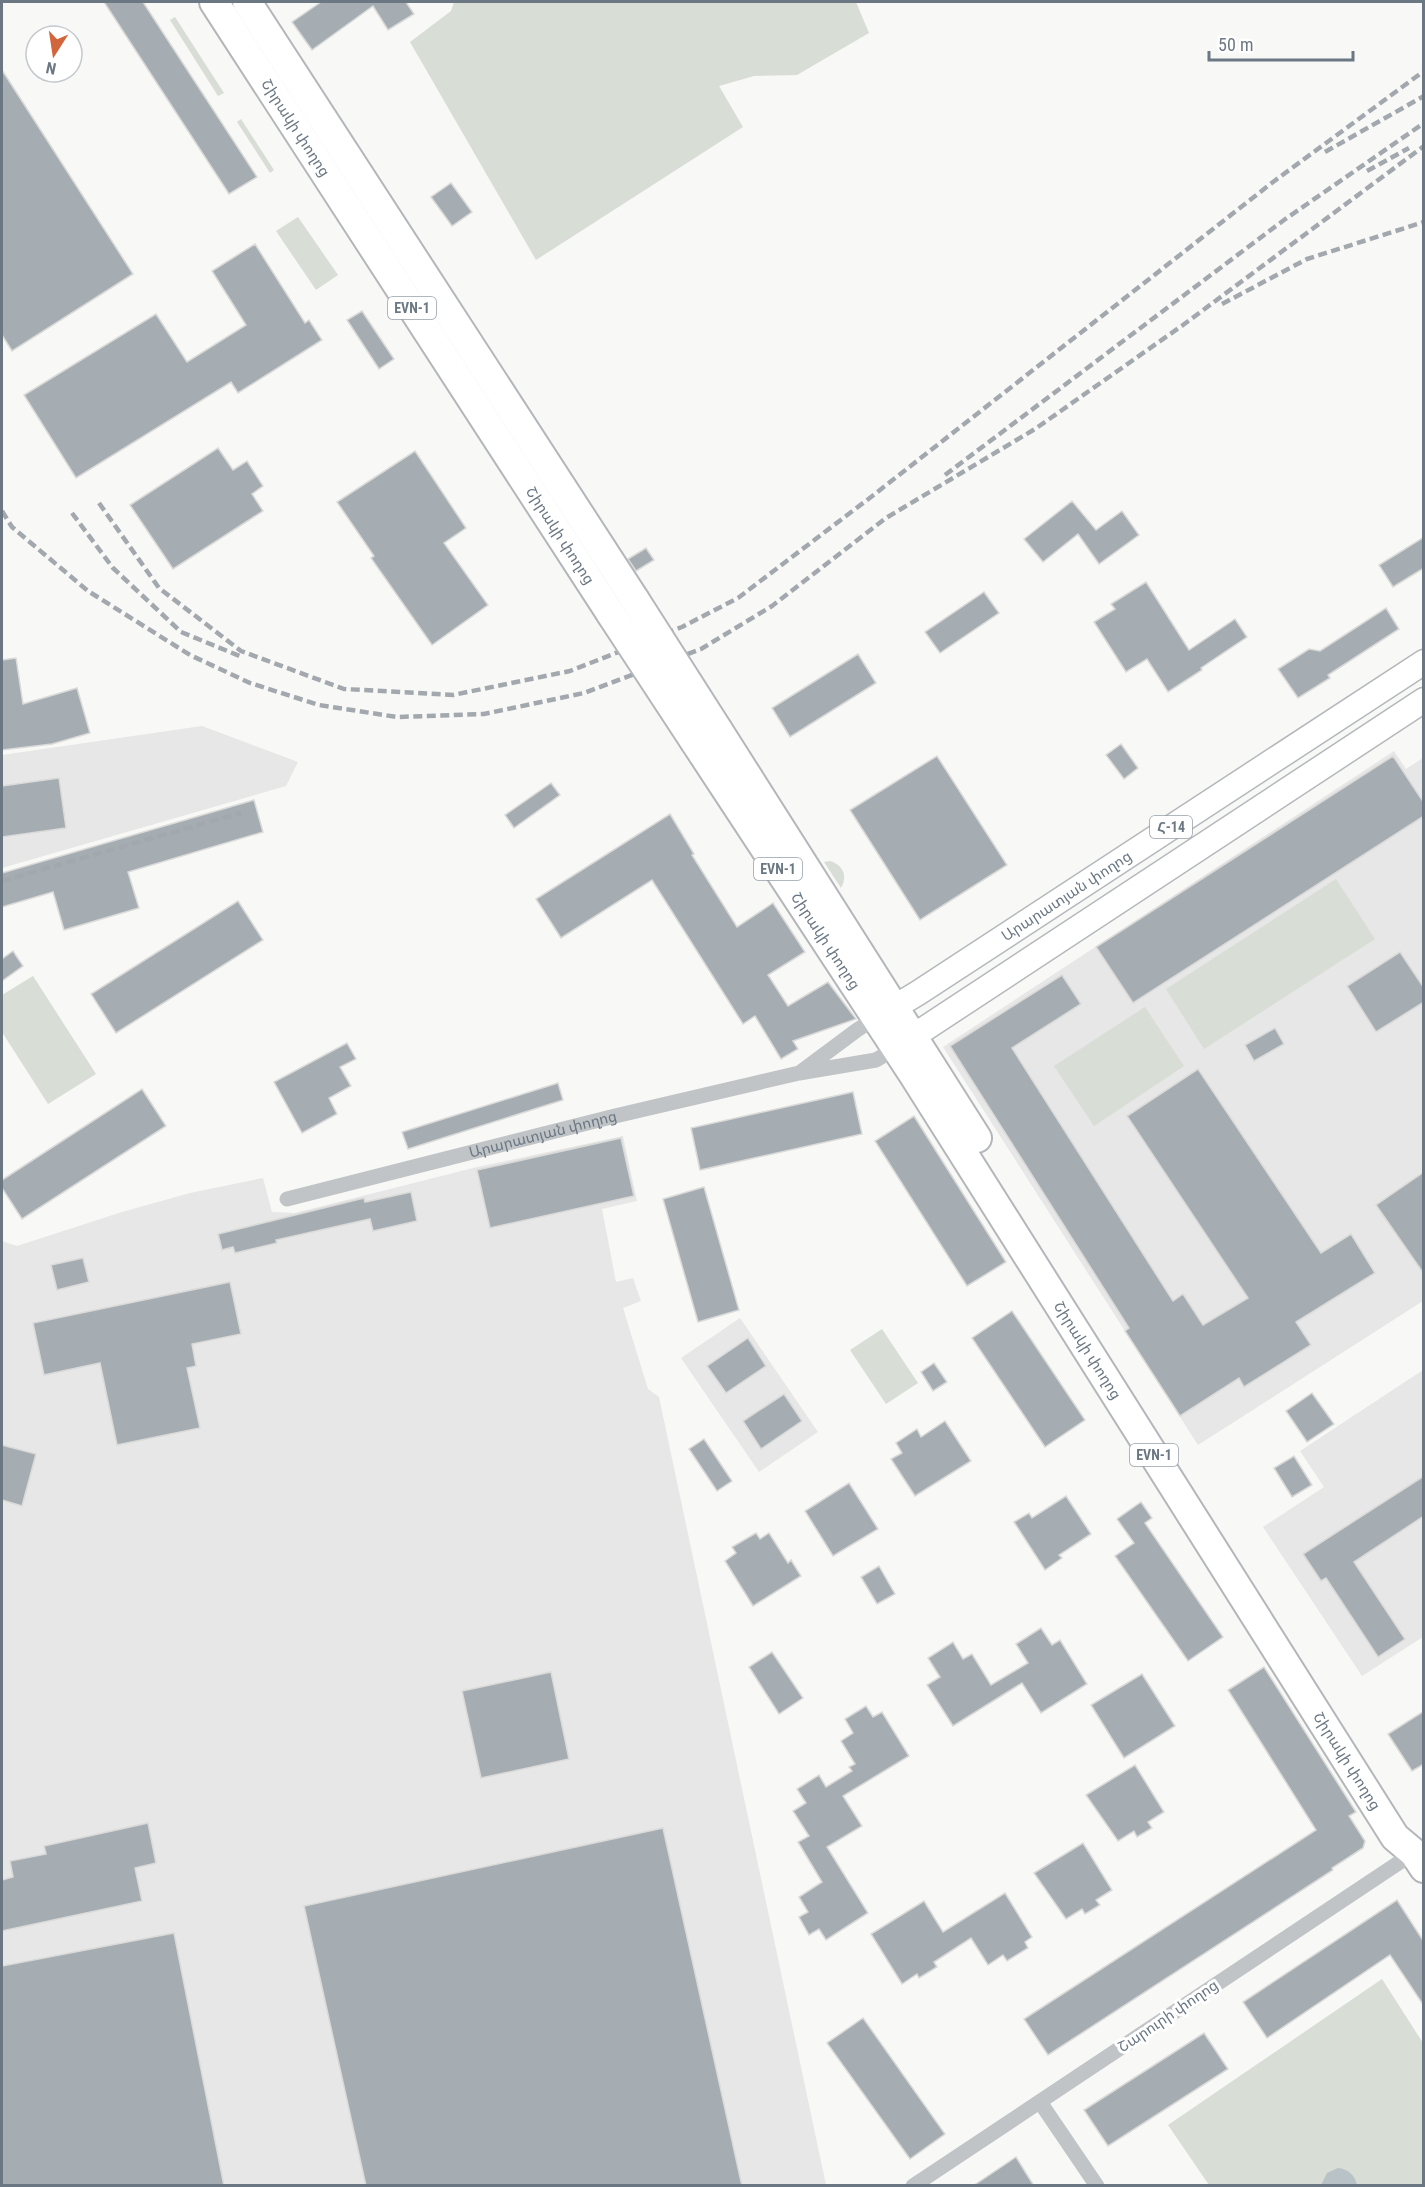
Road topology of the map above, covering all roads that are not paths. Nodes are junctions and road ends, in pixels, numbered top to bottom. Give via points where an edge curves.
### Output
1 (214, 2) edge
2 (247, 2) edge
3 (623, 607) junction
4 (1424, 662) edge
5 (1424, 700) edge
6 (885, 1013) junction
7 (905, 1042) junction
8 (800, 1073) junction
9 (287, 1199) dead end
10 (1420, 1856) edge
11 (1040, 2102) junction
12 (913, 2186) edge
13 (1097, 2186) edge

1 - 3 highway, Շիրակի փողոց / EVN-1
2 - 3 highway, Շիրակի փողոց / EVN-1
3 - 6 highway, Շիրակի փողոց / EVN-1, bridge
4 - 6 main road, Արարատյան փողոց / Հ-14
5 - 7 main road, Արարատյան փողոց / Հ-14
6 - 7 highway, Շիրակի փողոց / EVN-1
6 - 8 street, Արարատյան փողոց
7 - 8 street, Արարատյան փողոց via 876,1060
7 - 10 highway, Շիրակի փողոց / EVN-1 via 1411,1826
8 - 9 street, Արարատյան փողոց
10 - 11 street, Շարուրի փողոց
11 - 12 street, Շարուրի փողոց
11 - 13 street

